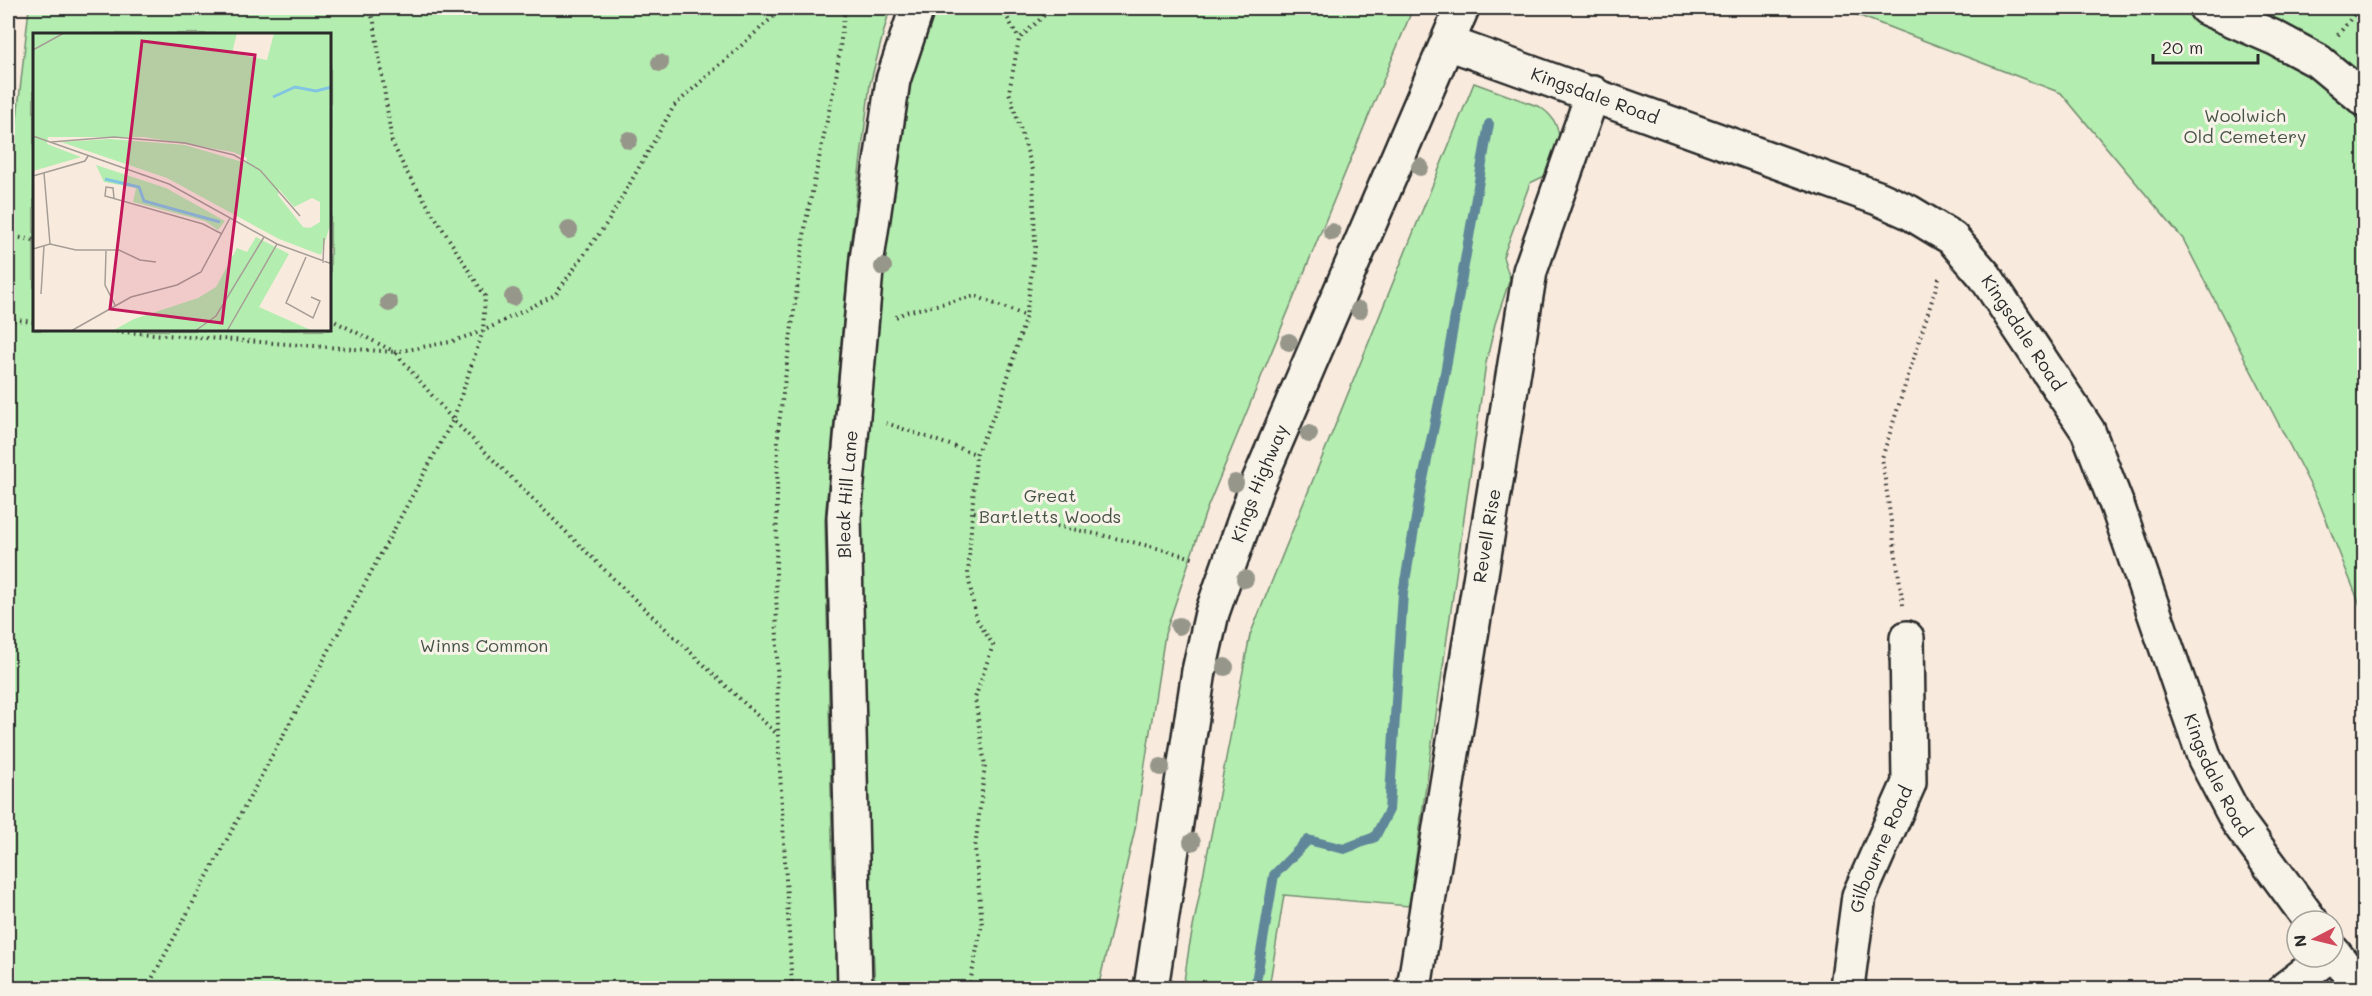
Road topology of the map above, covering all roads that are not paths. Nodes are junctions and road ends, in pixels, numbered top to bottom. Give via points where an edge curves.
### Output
1 (917, 8) edge
2 (1462, 8) edge
3 (2206, 8) edge
4 (1448, 43) junction
5 (1593, 93) junction
6 (2364, 99) edge
7 (1907, 638) road end
8 (2302, 909) edge
9 (2345, 967) edge
10 (2311, 969) edge
11 (855, 988) edge
12 (1151, 988) edge
13 (1414, 988) edge
14 (1849, 988) edge
15 (2286, 988) edge
16 (2361, 988) edge

1 - 11 street, Bleak Hill Lane via 892,80 867,259 844,517
2 - 4 street, Kings Highway
3 - 6 street via 2318,61
4 - 5 street, Kingsdale Road
4 - 12 street, Kings Highway via 1256,488 1212,613 1199,671
5 - 8 street, Kingsdale Road via 1878,198 1952,238 1985,276 2088,431 2205,759 2238,822
5 - 13 street, Revell Rise via 1530,271
7 - 14 street, Gilbourne Road via 1909,783 1859,896
9 - 16 street
10 - 15 street

